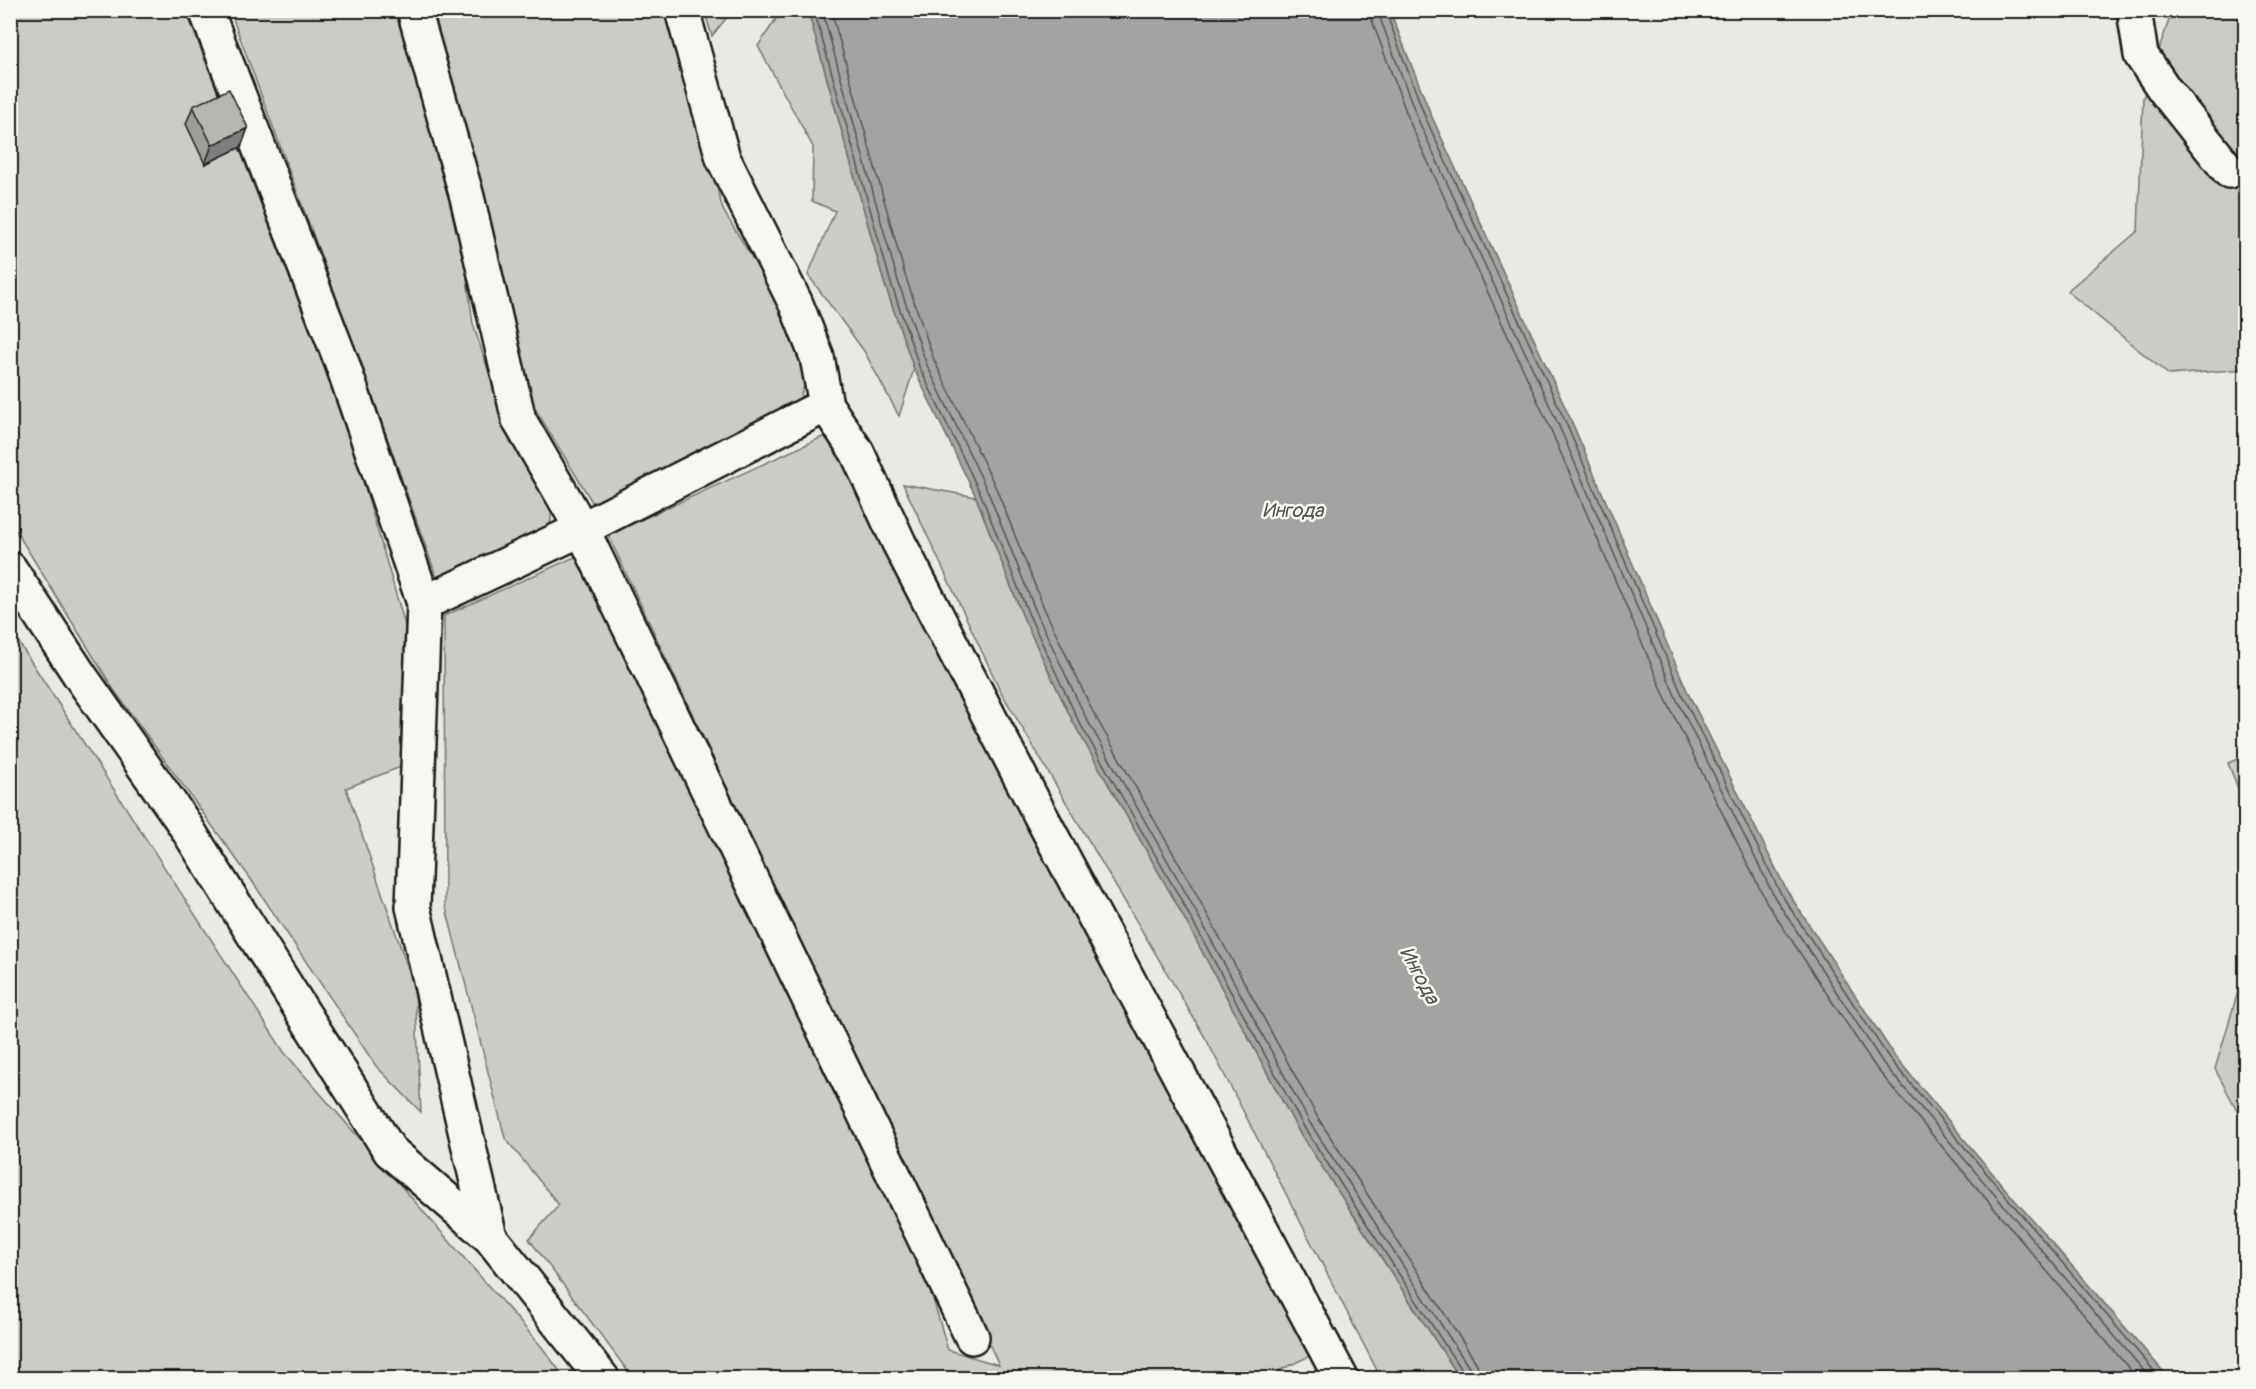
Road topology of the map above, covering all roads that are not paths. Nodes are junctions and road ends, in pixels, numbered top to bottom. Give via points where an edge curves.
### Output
1 (206, 10) edge
2 (414, 10) edge
3 (682, 10) edge
4 (2134, 10) edge
5 (2229, 171) dead end
6 (826, 405) junction
7 (582, 529) junction
8 (10, 569) edge
9 (424, 603) junction
10 (490, 1237) junction
11 (972, 1337) dead end
12 (602, 1378) edge
13 (1341, 1378) edge

1 - 9 street via 342,363
2 - 7 street via 467,197 519,420
3 - 6 street via 723,158 796,304 817,357
4 - 5 street via 2141,55 2163,89
6 - 7 street
6 - 13 street via 857,452 899,543 1036,807
7 - 9 street
7 - 11 street
8 - 10 street via 181,819 390,1151
9 - 10 street via 413,907
10 - 12 street

